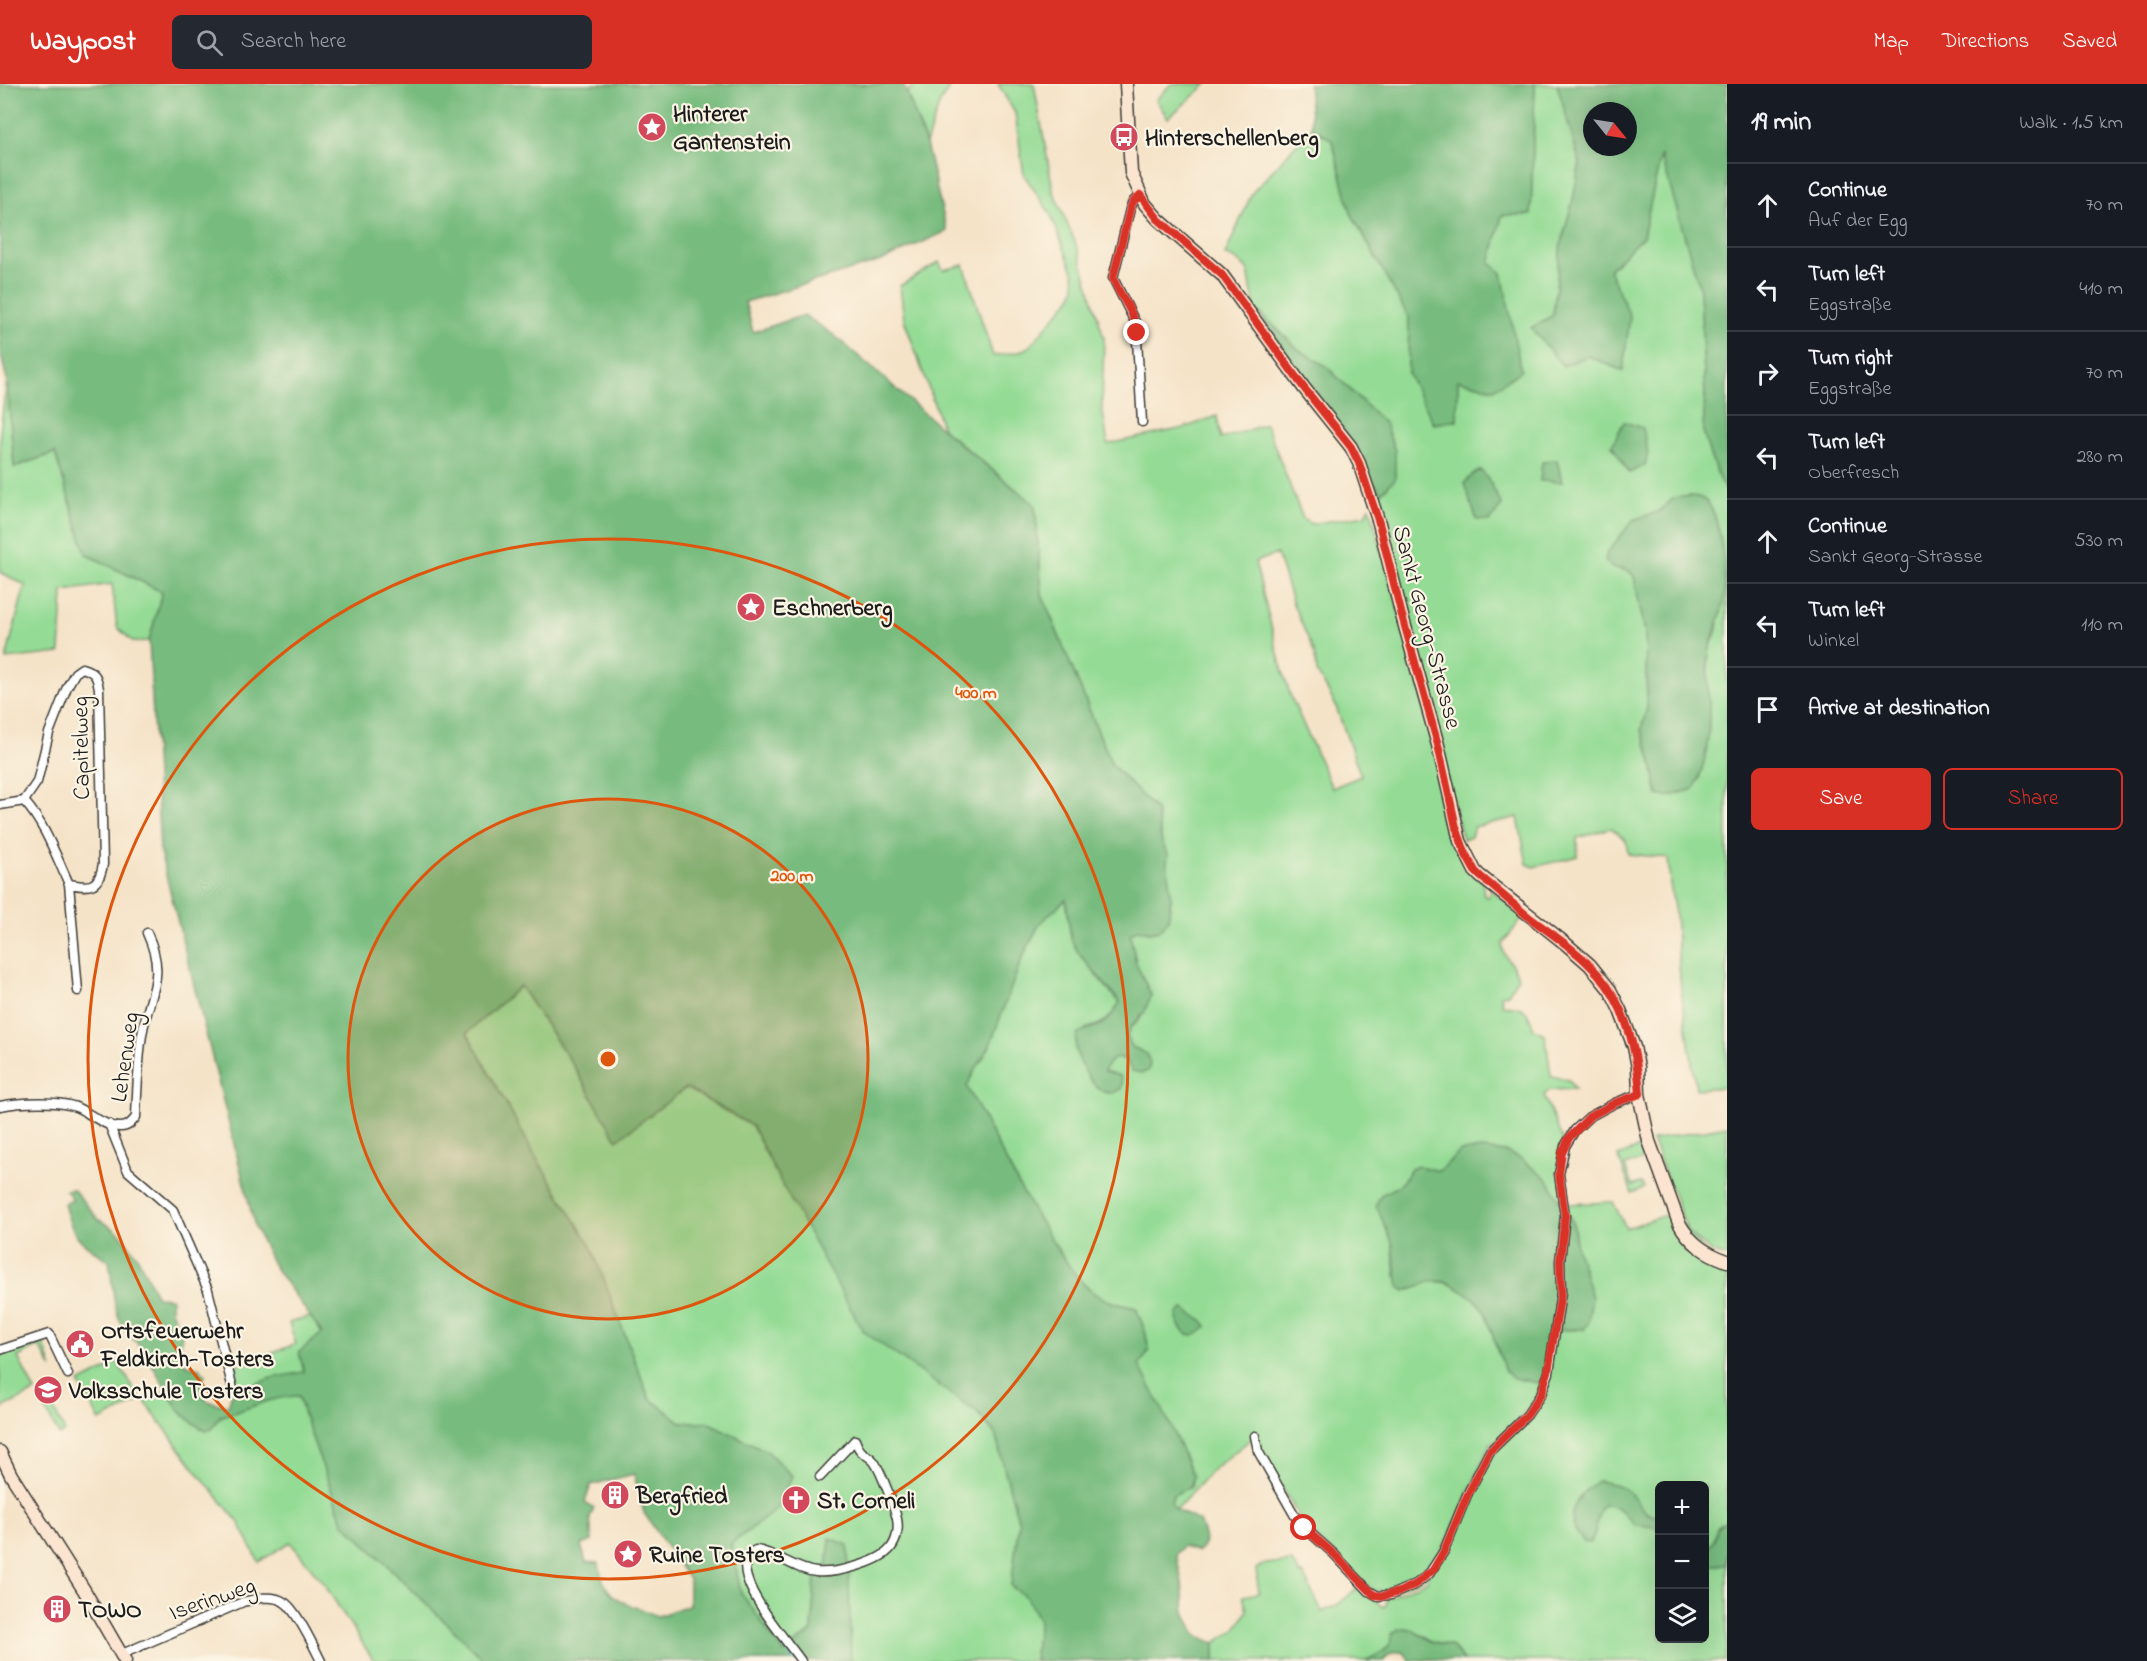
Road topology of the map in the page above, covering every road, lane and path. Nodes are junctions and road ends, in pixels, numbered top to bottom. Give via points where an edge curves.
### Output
1 (1126, 84) edge
2 (1140, 195) junction
3 (1142, 422) dead end
4 (24, 801) junction
5 (0, 805) edge
6 (69, 884) junction
7 (147, 933) dead end
8 (78, 991) dead end
9 (1640, 1094) junction
10 (0, 1106) edge
11 (109, 1124) junction
12 (1727, 1261) edge
13 (0, 1350) edge
14 (68, 1374) dead end
15 (233, 1389) dead end
16 (1255, 1436) dead end
17 (0, 1452) edge
18 (5, 1477) edge
19 (820, 1477) dead end
20 (123, 1657) edge
21 (321, 1661) edge
22 (801, 1661) edge

1 - 2 street, Sankt Georg-Strasse via 1131,173
2 - 3 street via 1130,209 1113,278 1136,324
2 - 9 street, Sankt Georg-Strasse via 1158,219 1222,275 1351,447 1376,513 1460,841 1475,871 1566,944 1610,990 1634,1047
4 - 5 street
4 - 6 street, Capitelweg via 43,827
4 - 6 street, Capitelweg via 37,782 49,733 67,687 82,668 91,671 98,677 99,689 103,864 99,880 91,886
6 - 8 street, Capitelweg
7 - 11 street, Lehenweg via 158,970 141,1042 136,1117 131,1124 121,1127
9 - 12 street, Sankt Georg-Strasse via 1649,1141 1679,1223 1697,1246
9 - 16 street via 1589,1117 1569,1138 1562,1153 1559,1174 1565,1216 1561,1292 1548,1372 1541,1394 1527,1415 1490,1451 1433,1570 1399,1592 1378,1596 1369,1591 1299,1522 1258,1451
10 - 11 street, Lehenweg via 17,1102 69,1105
11 - 15 street via 128,1171 173,1210 208,1290
13 - 14 street via 49,1334
17 - 18 street
18 - 20 street via 84,1590
19 - 22 street via 855,1440 861,1453 874,1461 898,1530 890,1550 880,1557 829,1572 808,1570 763,1551 756,1550 746,1557 744,1573 750,1587
20 - 21 street, Iserinweg via 243,1602 272,1598 291,1608

